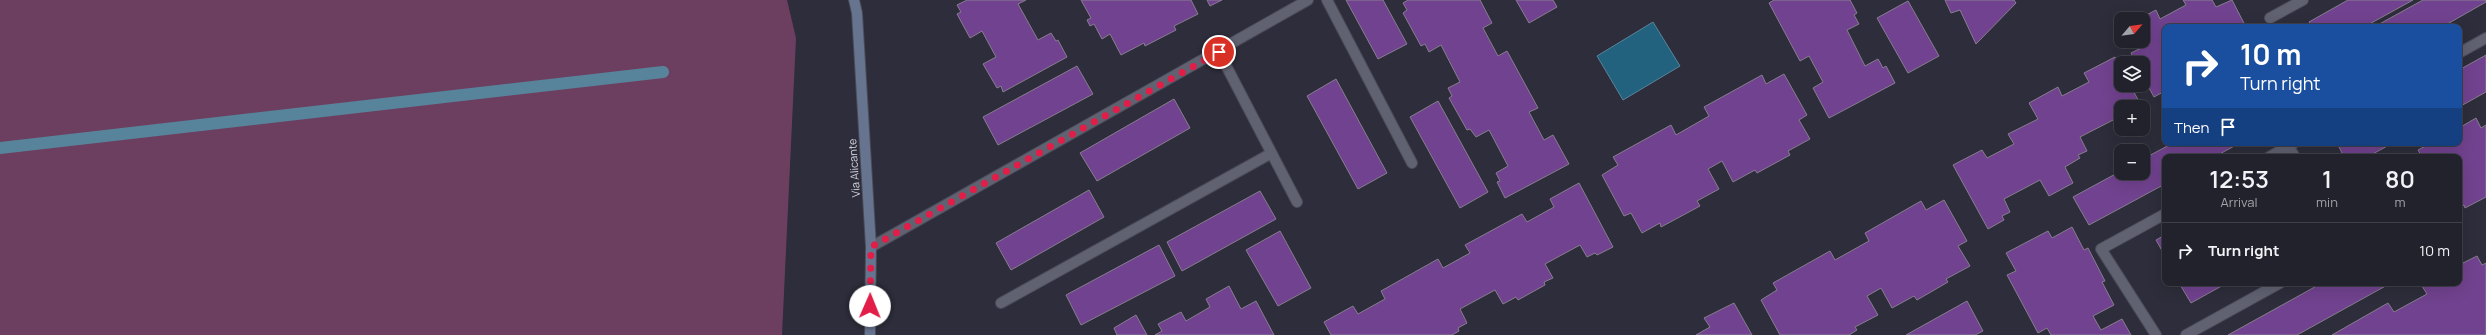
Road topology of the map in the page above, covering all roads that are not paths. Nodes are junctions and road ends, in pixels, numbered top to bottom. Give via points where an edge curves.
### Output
1 (854, 0) edge
2 (1308, 0) edge
3 (1327, 0) edge
4 (2303, 0) edge
5 (2270, 18) dead end
6 (2486, 38) edge
7 (2462, 51) edge
8 (1219, 52) junction
9 (2289, 146) edge
10 (1270, 154) junction
11 (2274, 154) edge
12 (1412, 163) dead end
13 (1297, 202) dead end
14 (2162, 216) edge
15 (871, 247) junction
16 (2275, 286) edge
17 (1001, 303) dead end
18 (870, 335) edge
19 (2156, 335) edge
20 (2186, 335) edge

1 - 15 street, Via Alicante via 857,13
2 - 8 lane
3 - 12 lane
4 - 5 lane
6 - 7 lane
8 - 10 lane
8 - 15 lane
9 - 11 lane
10 - 13 lane
10 - 17 lane
14 - 19 lane via 2101,249
15 - 18 street, Via Alicante
16 - 20 lane

